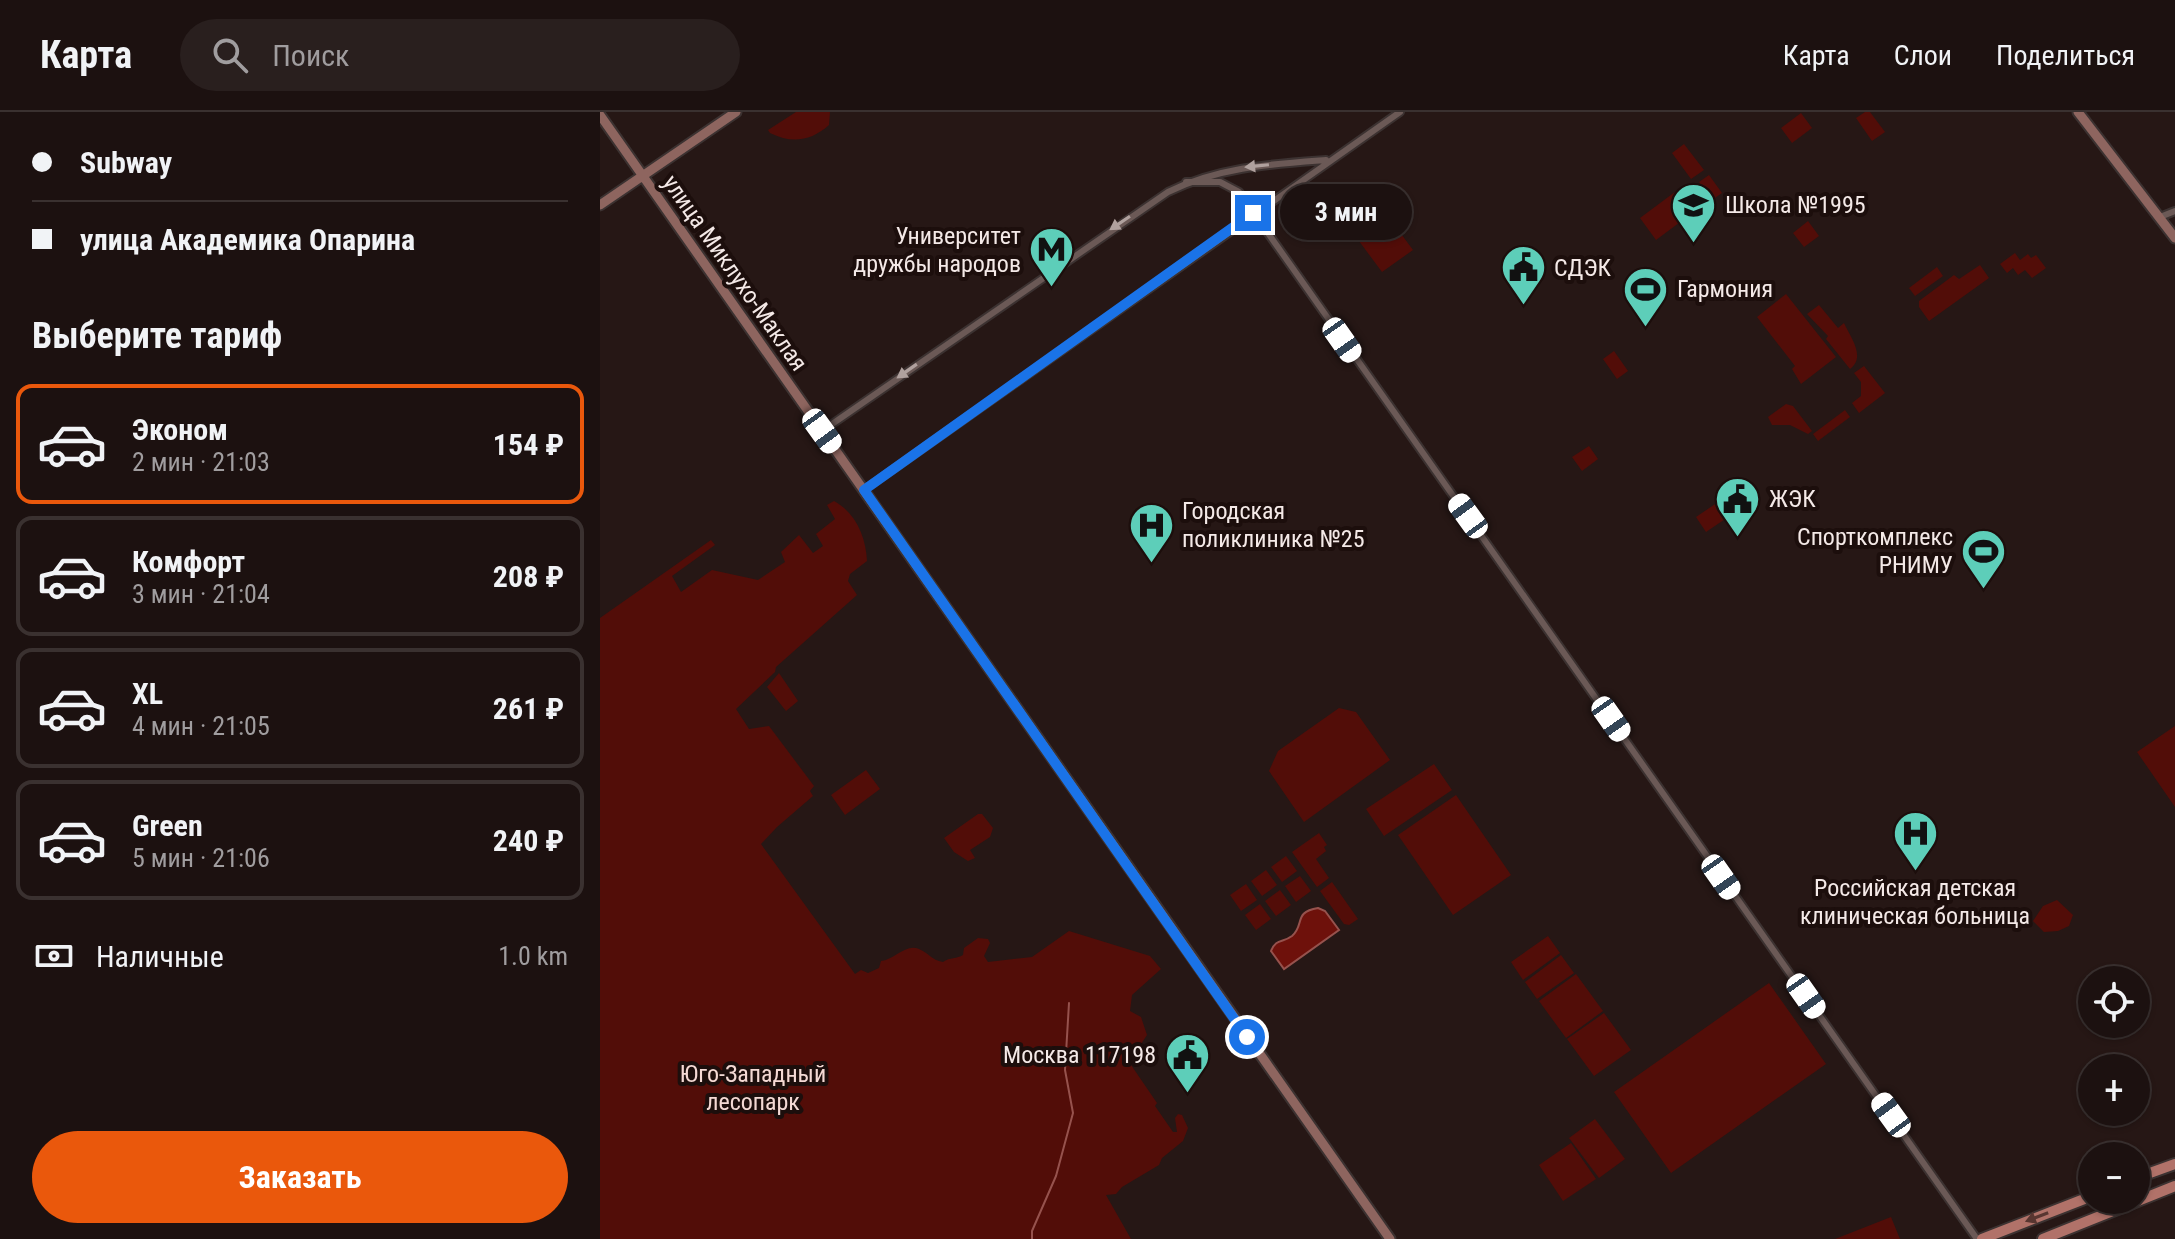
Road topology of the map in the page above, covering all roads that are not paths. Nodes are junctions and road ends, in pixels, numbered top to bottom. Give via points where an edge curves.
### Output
1 (736, 112) edge
2 (1400, 112) edge
3 (2078, 112) edge
4 (600, 115) edge
5 (1330, 160) junction
6 (643, 176) junction
7 (1186, 182) junction
8 (600, 205) edge
9 (2175, 211) edge
10 (1253, 213) junction
11 (2160, 217) junction
12 (2175, 238) edge
13 (822, 431) junction
14 (864, 490) junction
15 (2175, 1164) edge
16 (2150, 1173) edge
17 (2175, 1186) edge
18 (2078, 1201) edge
19 (1390, 1239) edge
20 (1980, 1239) edge
21 (2043, 1239) edge

1 - 6 main road
2 - 5 street
3 - 11 main road
4 - 6 main road, улица Миклухо-Маклая
5 -> 7 street via 1249,166
5 - 10 street
6 - 8 main road
6 - 13 main road, улица Миклухо-Маклая
7 - 10 street via 1230,185
7 -> 13 street via 1069,257
9 - 11 street
10 - 14 street
10 - 20 street
11 - 12 main road
13 - 14 main road, улица Миклухо-Маклая
14 - 19 main road, улица Миклухо-Маклая
15 - 16 main road
17 - 21 main road
18 -> 20 main road

